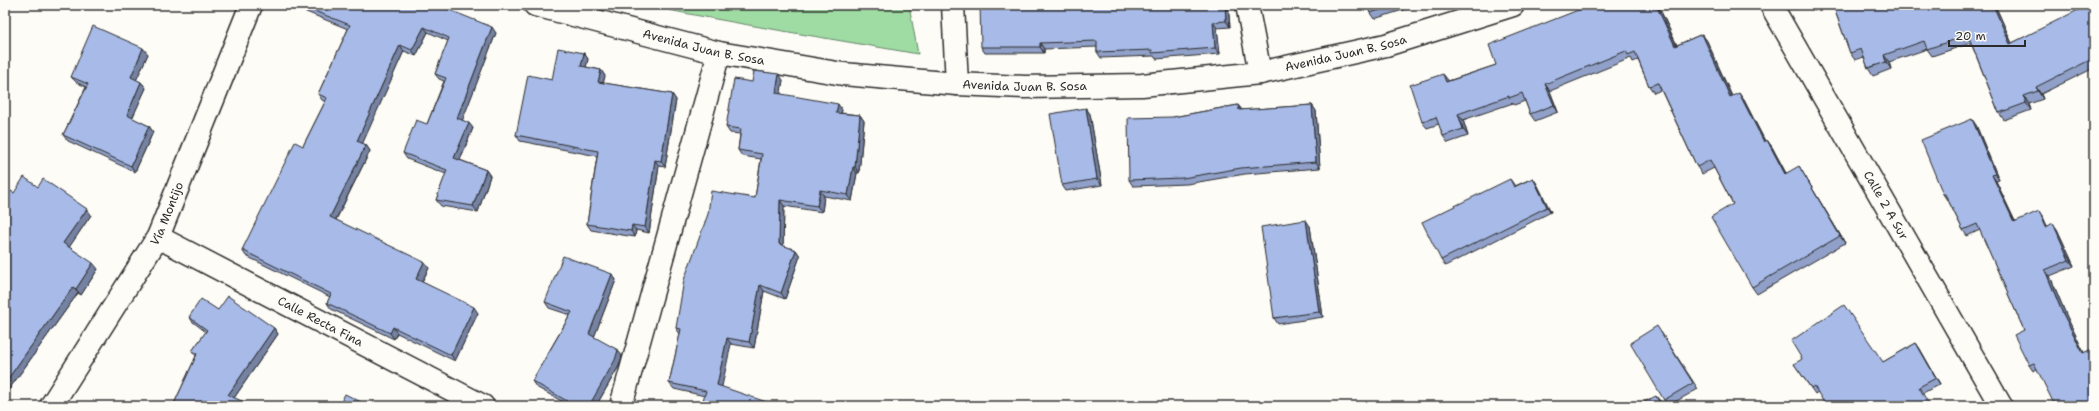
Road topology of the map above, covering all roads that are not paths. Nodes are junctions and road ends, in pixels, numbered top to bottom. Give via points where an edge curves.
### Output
1 (251, 5) edge
2 (535, 5) edge
3 (953, 5) edge
4 (1247, 5) edge
5 (1513, 5) edge
6 (1771, 5) edge
7 (719, 53) junction
8 (1260, 73) junction
9 (957, 84) junction
10 (158, 237) junction
11 (51, 406) edge
12 (483, 406) edge
13 (621, 406) edge
14 (2001, 406) edge

1 - 10 street, Vía Montijo
2 - 7 street, Avenida Juan B. Sosa
3 - 9 street
4 - 8 street
5 - 8 street, Avenida Juan B. Sosa via 1386,45
6 - 14 street, Calle 2 A Sur
7 - 9 street, Avenida Juan B. Sosa via 843,74
7 - 13 street
8 - 9 street, Avenida Juan B. Sosa via 1142,84 1024,87
10 - 11 street, Vía Montijo
10 - 12 street, Calle Recta Fina

